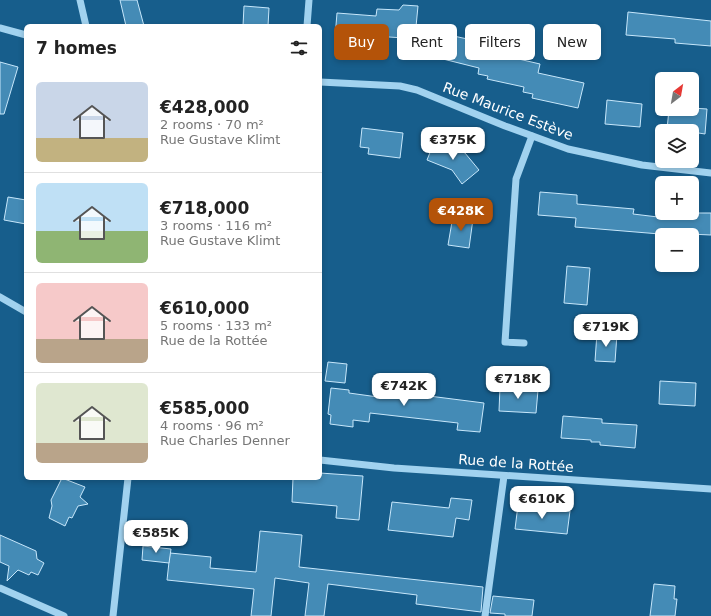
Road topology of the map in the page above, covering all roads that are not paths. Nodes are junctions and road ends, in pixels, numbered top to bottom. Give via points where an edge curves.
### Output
1 (80, 0) edge
2 (309, 0) edge
3 (86, 24) edge
4 (307, 24) edge
5 (0, 28) edge
6 (24, 34) edge
7 (322, 82) edge
8 (532, 136) junction
9 (711, 173) edge
10 (0, 297) edge
11 (24, 311) edge
12 (524, 343) dead end
13 (322, 460) edge
14 (504, 476) junction
15 (128, 480) edge
16 (711, 489) edge
17 (0, 588) edge
18 (64, 616) edge
19 (113, 616) edge
20 (485, 616) edge

1 - 3 street
2 - 4 street
5 - 6 street
7 - 8 street, Rue Maurice Estève via 400,86 417,90
8 - 9 street, Rue Maurice Estève via 568,149 642,165
8 - 12 street via 516,179 505,342
10 - 11 street
13 - 14 street, Rue de la Rottée
14 - 16 street, Rue de la Rottée
14 - 20 street
15 - 19 street
17 - 18 street

